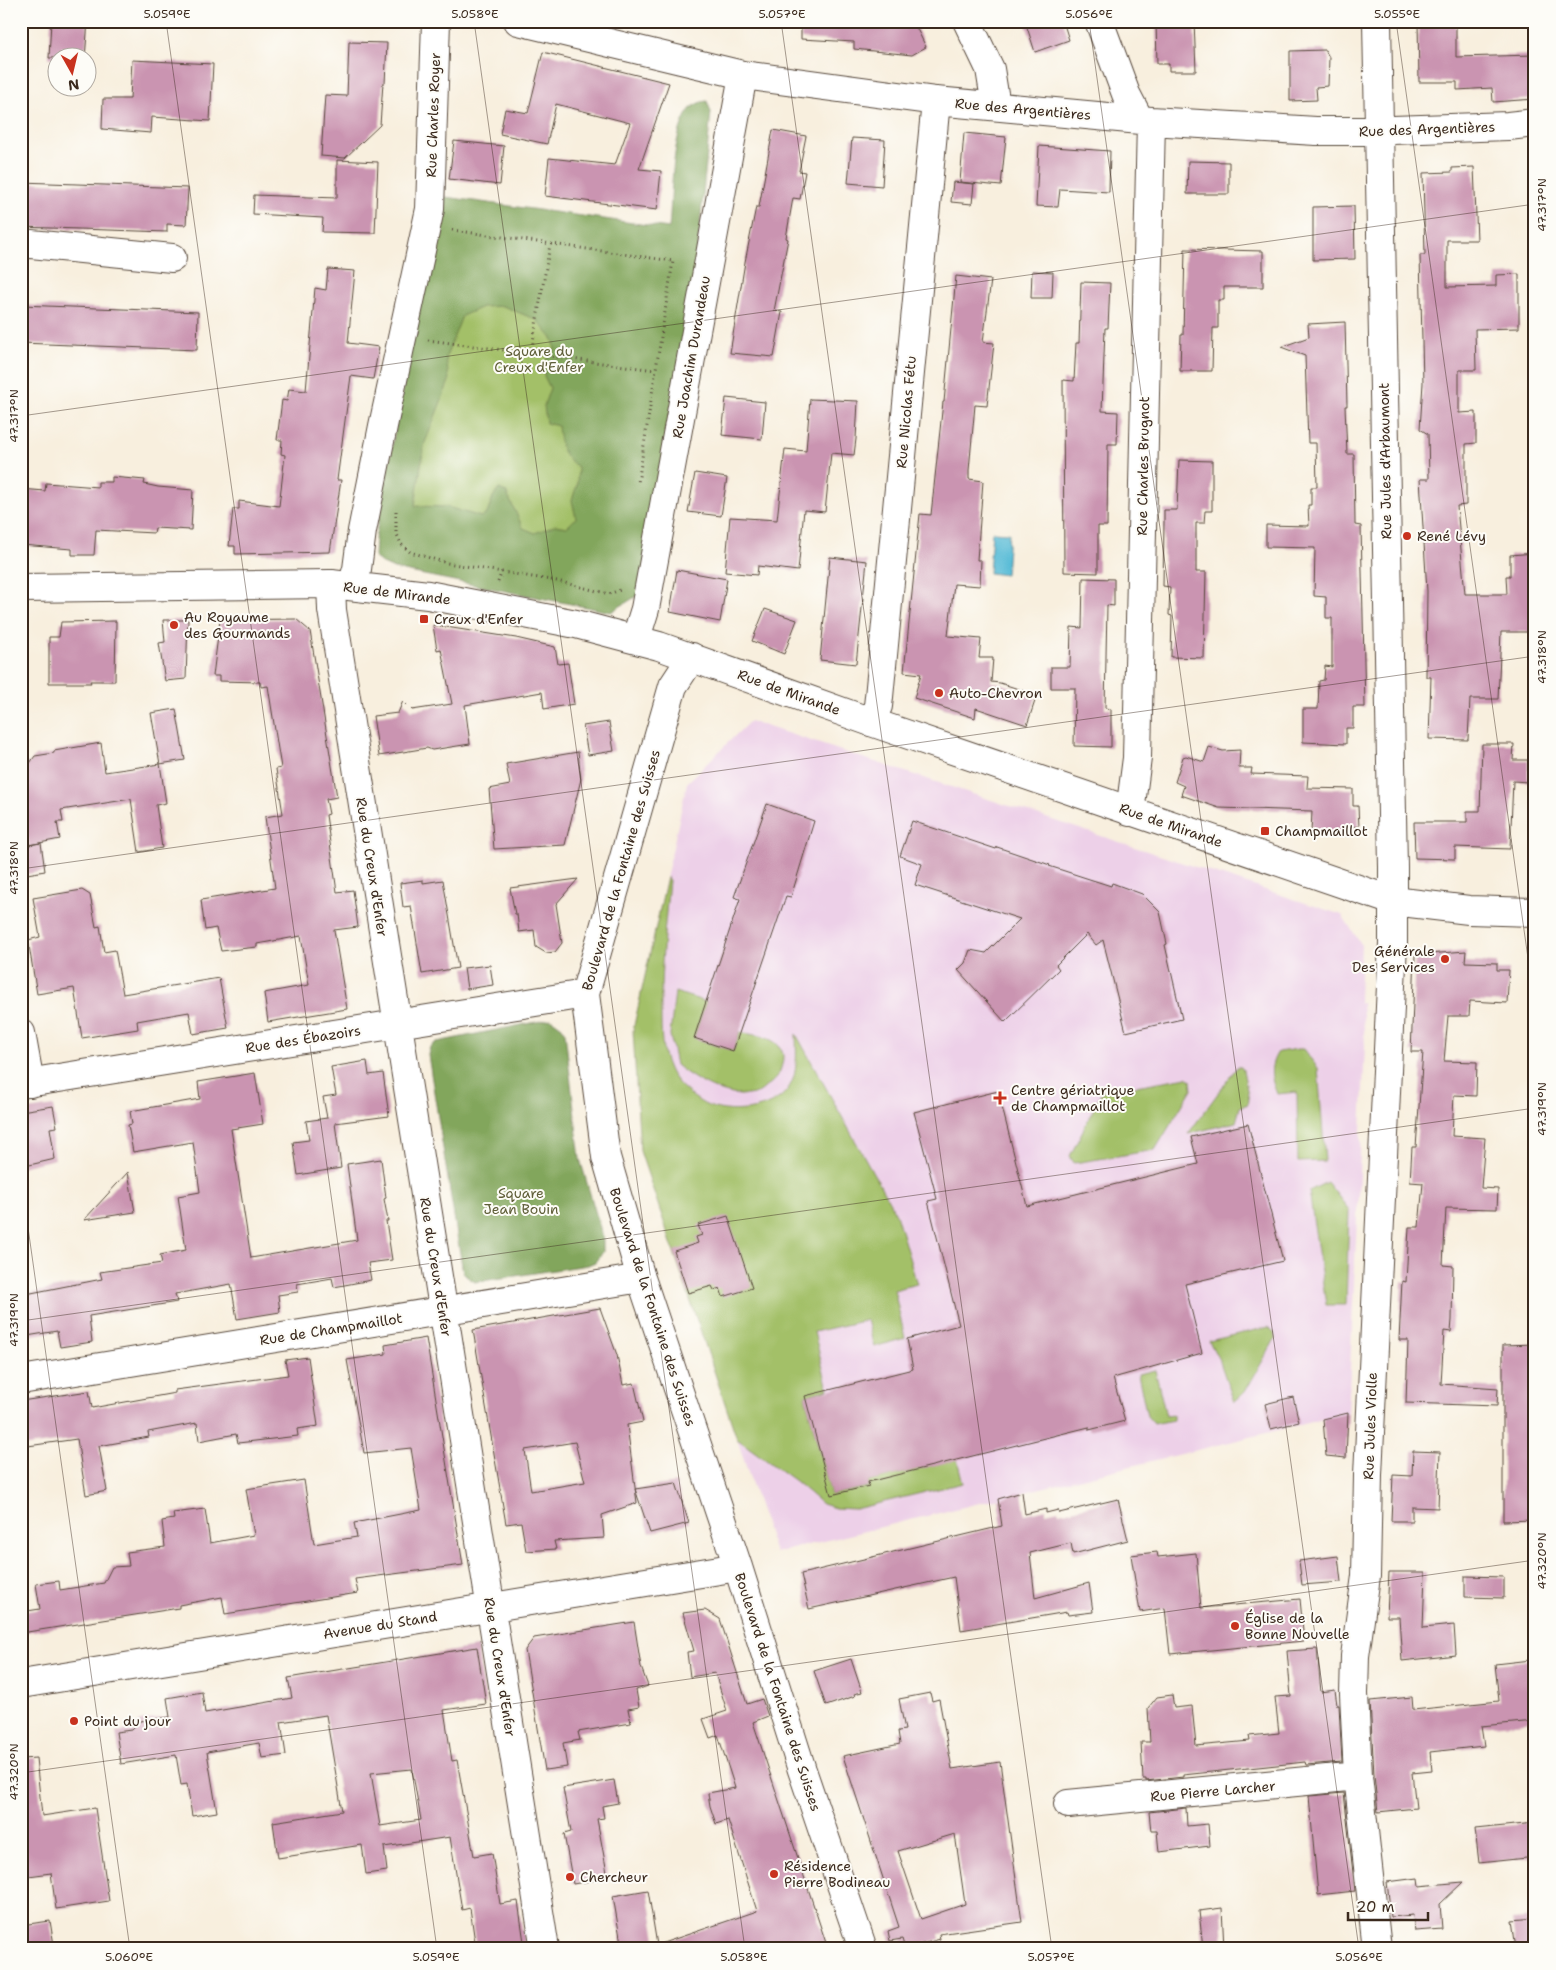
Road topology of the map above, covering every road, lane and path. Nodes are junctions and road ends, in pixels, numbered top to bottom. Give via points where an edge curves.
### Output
1 (436, 21) edge
2 (518, 21) edge
3 (967, 21) edge
4 (1099, 21) edge
5 (1377, 21) edge
6 (743, 75) junction
7 (936, 101) junction
8 (996, 106) junction
9 (1145, 120) junction
10 (1535, 123) edge
11 (1379, 131) junction
12 (428, 217) junction
13 (21, 244) edge
14 (550, 245) junction
15 (172, 258) dead end
16 (426, 339) dead end
17 (531, 353) junction
18 (656, 370) junction
19 (637, 486) dead end
20 (397, 502) dead end
21 (341, 585) junction
22 (622, 585) dead end
23 (21, 588) edge
24 (636, 638) junction
25 (692, 657) junction
26 (871, 722) junction
27 (1130, 812) junction
28 (1393, 901) junction
29 (1535, 912) edge
30 (585, 994) junction
31 (397, 1024) junction
32 (21, 1033) edge
33 (26, 1083) edge
34 (641, 1278) junction
35 (443, 1311) junction
36 (21, 1380) edge
37 (738, 1567) junction
38 (490, 1607) junction
39 (21, 1684) edge
40 (1358, 1776) junction
41 (1068, 1804) dead end
42 (545, 1949) edge
43 (863, 1949) edge
44 (1377, 1949) edge

1 - 12 street, Rue Charles Royer
2 - 6 street, Rue des Argentières
3 - 8 street via 990,69
4 - 9 street via 1126,94
5 - 11 street, Rue Jules d'Arbaumont
6 - 7 street, Rue des Argentières
6 - 24 street, Rue Joachim Durandeau via 647,599
7 - 8 street, Rue des Argentières
7 - 26 street, Rue Nicolas Fétu via 878,706
8 - 9 street, Rue des Argentières
9 - 11 street, Rue des Argentières via 1264,129
9 - 27 street, Rue Charles Brugnot via 1136,758
10 - 11 street, Rue des Argentières
11 - 28 street, Rue Jules d'Arbaumont
12 - 14 path
12 - 21 street via 381,436 357,569
13 - 15 street
14 - 17 path
14 - 18 path via 673,261
16 - 17 path
17 - 18 path
18 - 19 path
20 - 22 path via 396,532 401,544 410,552 447,563 557,581 610,594 617,592
21 - 23 street, Rue de Mirande
21 - 24 street, Rue de Mirande via 428,595
21 - 31 street, Rue du Creux d'Enfer via 332,610
24 - 25 street, Rue de Mirande
25 - 26 street, Rue de Mirande
25 - 30 street, Boulevard de la Fontaine des Suisses via 674,686
26 - 27 street, Rue de Mirande
27 - 28 street, Rue de Mirande
28 - 29 street, Rue de Mirande via 1469,910
28 - 40 street, Rue Jules Violle via 1366,1576 1355,1656
30 - 31 street, Rue des Ébazoirs
30 - 34 street, Boulevard de la Fontaine des Suisses via 606,1157
31 - 33 street, Rue des Ébazoirs
31 - 35 street, Rue du Creux d'Enfer
32 - 33 street
34 - 35 street, Rue de Champmaillot
34 - 37 street, Boulevard de la Fontaine des Suisses
35 - 36 street, Rue de Champmaillot
35 - 38 street, Rue du Creux d'Enfer
37 - 38 street, Avenue du Stand
37 - 43 street, Boulevard de la Fontaine des Suisses
38 - 39 street, Avenue du Stand
38 - 42 street, Rue du Creux d'Enfer
40 - 41 street, Rue Pierre Larcher
40 - 44 street, Rue Jules Violle

